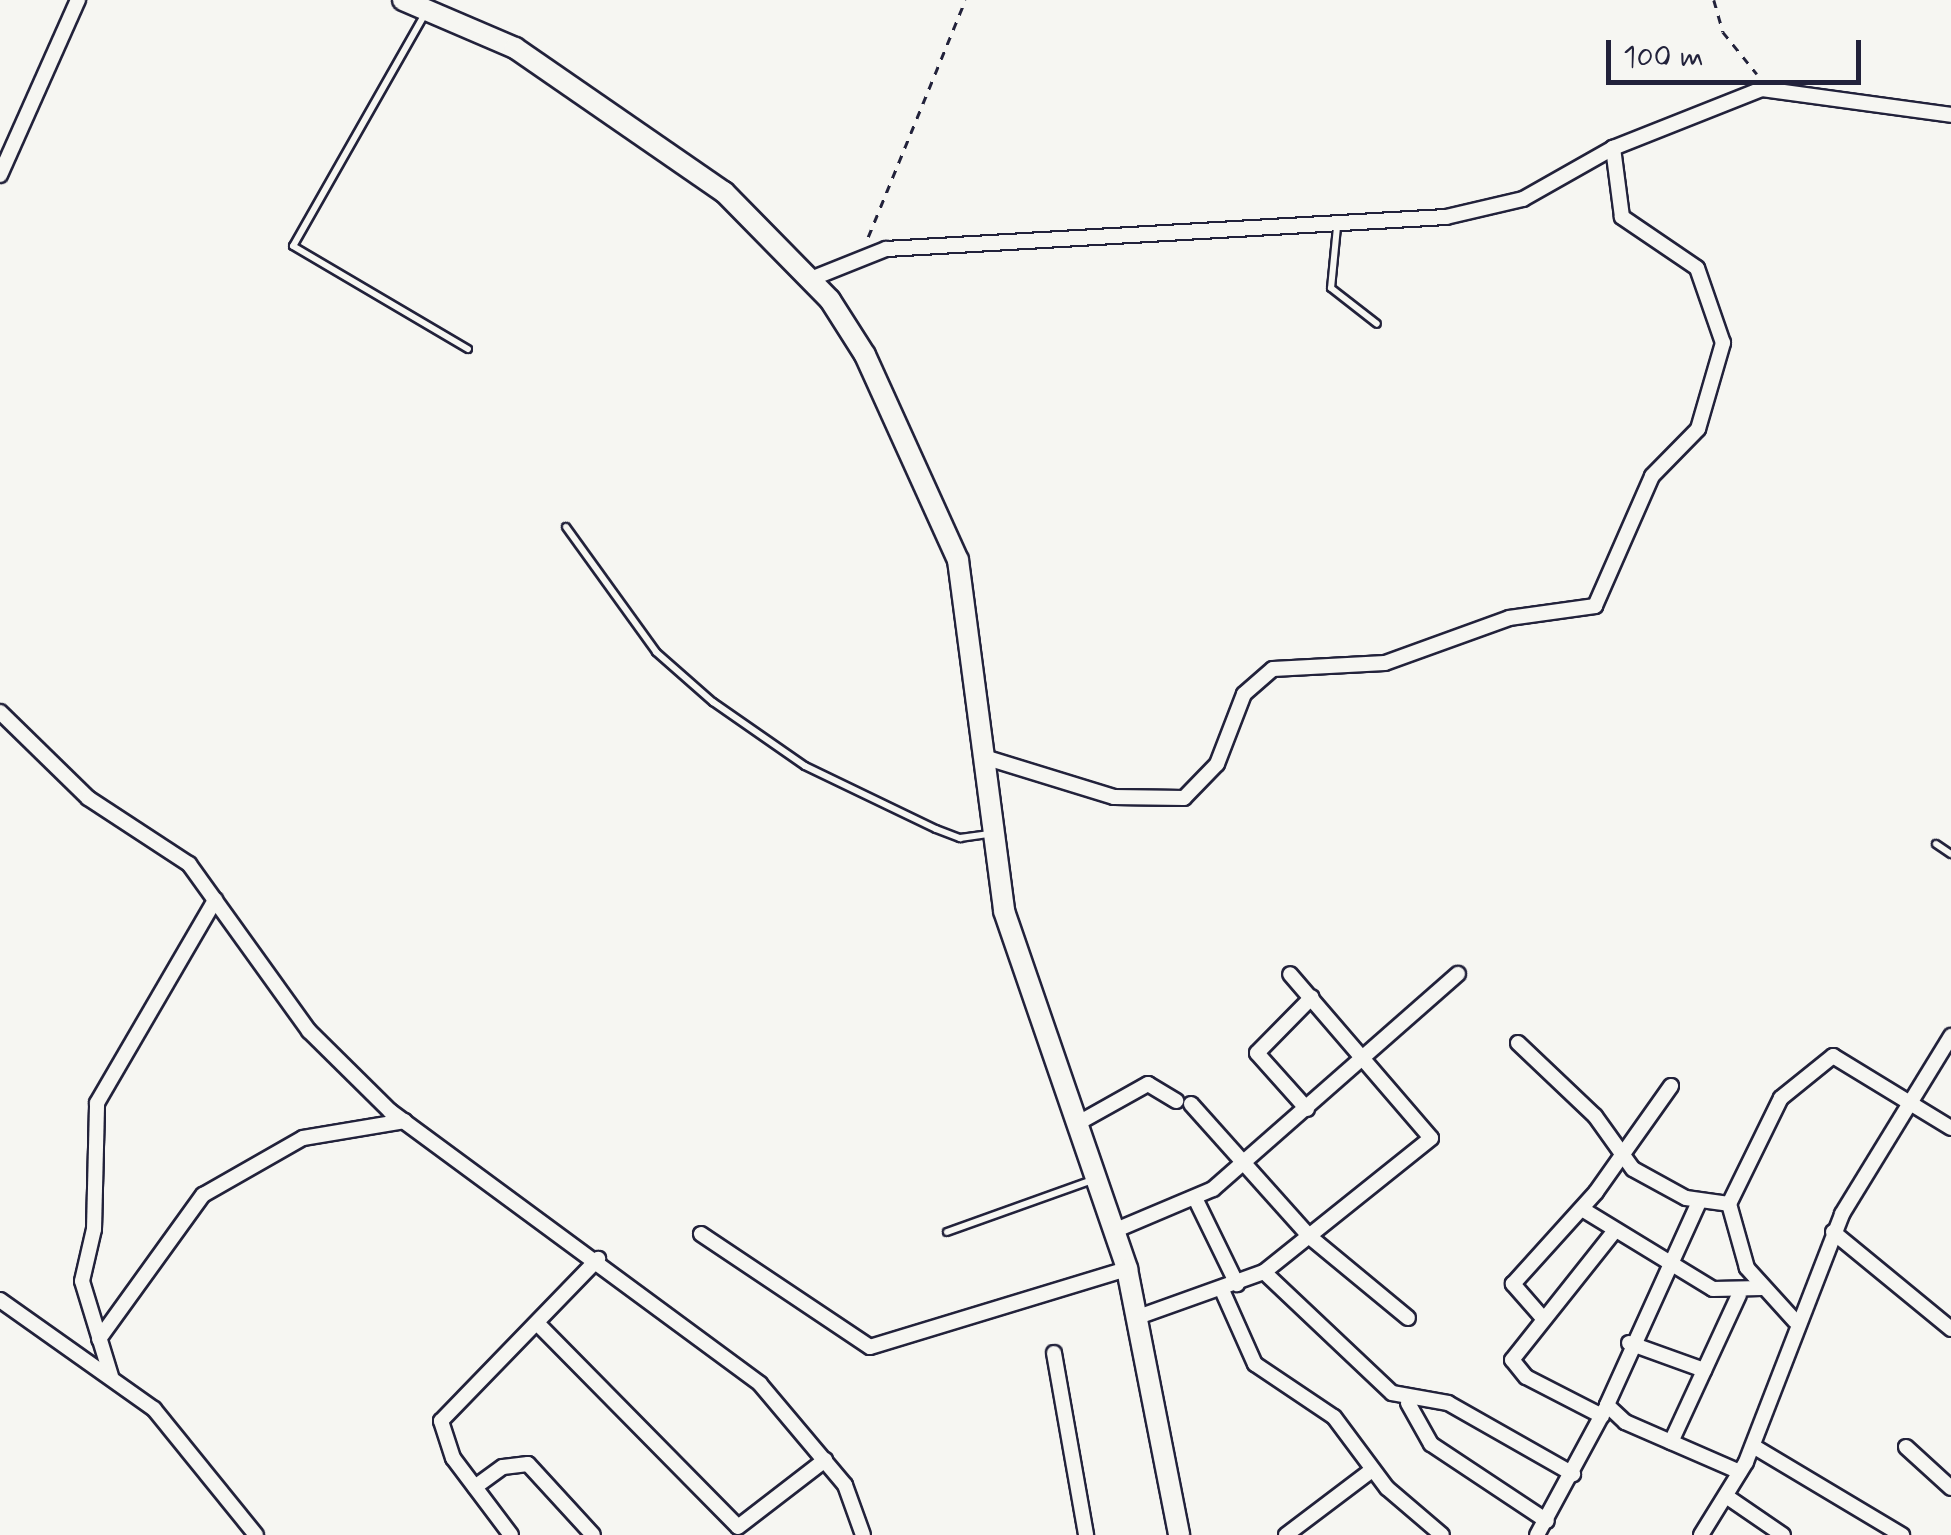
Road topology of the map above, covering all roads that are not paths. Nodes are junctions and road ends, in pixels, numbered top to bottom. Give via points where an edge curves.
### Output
1 (78, 0) edge
2 (403, 0) edge
3 (429, 7) junction
4 (1951, 115) edge
5 (1613, 148) junction
6 (0, 175) edge
7 (1337, 227) junction
8 (811, 280) junction
9 (1377, 324) dead end
10 (468, 349) dead end
11 (566, 527) dead end
12 (0, 712) edge
13 (984, 757) junction
14 (988, 834) junction
15 (1936, 844) dead end
16 (1951, 854) edge
17 (215, 900) junction
18 (1290, 974) dead end
19 (1458, 974) dead end
20 (1312, 997) junction
21 (1951, 1036) edge
22 (1518, 1043) dead end
23 (1365, 1057) junction
24 (1671, 1086) dead end
25 (1906, 1106) junction
26 (1307, 1109) junction
27 (405, 1121) junction
28 (1080, 1122) junction
29 (1951, 1128) edge
30 (1621, 1157) junction
31 (1245, 1164) junction
32 (1098, 1178) junction
33 (1195, 1198) junction
34 (1699, 1202) junction
35 (1729, 1204) junction
36 (1582, 1209) junction
37 (1116, 1230) junction
38 (946, 1232) dead end
39 (1833, 1232) junction
40 (1613, 1233) junction
41 (701, 1234) dead end
42 (1310, 1237) junction
43 (598, 1260) junction
44 (1666, 1268) junction
45 (1128, 1269) junction
46 (1264, 1272) junction
47 (1238, 1284) junction
48 (1762, 1288) junction
49 (1222, 1290) junction
50 (1739, 1295) junction
51 (0, 1300) edge
52 (1542, 1316) junction
53 (1138, 1317) junction
54 (1408, 1318) dead end
55 (1796, 1321) junction
56 (537, 1322) junction
57 (1951, 1329) edge
58 (99, 1339) junction
59 (1629, 1343) junction
60 (1054, 1353) dead end
61 (1704, 1370) junction
62 (111, 1376) junction
63 (1408, 1403) junction
64 (1604, 1411) junction
65 (1670, 1442) junction
66 (1753, 1446) junction
67 (1906, 1447) dead end
68 (825, 1460) junction
69 (1372, 1470) junction
70 (1740, 1472) junction
71 (1573, 1474) junction
72 (475, 1487) junction
73 (1951, 1488) edge
74 (1726, 1496) junction
75 (1547, 1521) junction
76 (256, 1535) edge
77 (511, 1535) edge
78 (593, 1535) edge
79 (863, 1535) edge
80 (1086, 1535) edge
81 (1178, 1535) edge
82 (1286, 1535) edge
83 (1442, 1535) edge
84 (1536, 1535) edge
85 (1701, 1535) edge
86 (1783, 1535) edge
87 (1902, 1535) edge

1 - 6 street
2 - 3 street
3 - 8 street via 515,48 695,170
3 - 10 lane via 294,246
4 - 5 street via 1762,90
5 - 7 street via 1523,199
5 - 13 street via 1622,217 1697,268 1723,343 1698,429 1643,492 1595,606 1509,618 1385,663 1274,669 1244,694 1217,764 1184,798 1114,797
7 - 8 street via 859,256
7 - 9 lane via 1331,288
8 - 13 street via 864,355 952,544 968,603
11 - 14 lane via 656,652 728,713 805,766 936,829 960,838
12 - 17 street via 88,798 166,841
13 - 14 street
14 - 28 street via 1004,912
15 - 16 lane
17 - 27 street via 309,1030
17 - 58 street via 97,1103 94,1229 82,1281
18 - 20 street
19 - 23 street
20 - 23 street
20 - 26 street via 1257,1044
21 - 25 street
22 - 30 street via 1596,1116
23 - 26 street
23 - 42 street via 1430,1138
24 - 30 street
25 - 29 street
25 - 35 street via 1827,1056 1769,1113
25 - 39 street
26 - 31 street
27 - 43 street
27 - 58 street via 302,1138 202,1195
28 - 31 street via 1148,1084 1183,1103
28 - 32 street
30 - 34 street
30 - 36 street
31 - 33 street
31 - 42 street
32 - 37 street
32 - 38 lane
33 - 37 street
33 - 47 street
34 - 35 street
34 - 44 street
35 - 48 street via 1736,1247
36 - 40 street
36 - 52 street via 1513,1284
37 - 45 street
39 - 55 street
39 - 57 street
40 - 44 street
40 - 52 street
41 - 45 street via 870,1346
42 - 46 street
42 - 54 street
43 - 56 street
43 - 68 street via 733,1360
44 - 50 street
44 - 59 street
45 - 53 street
46 - 47 street
46 - 63 street
47 - 49 street
48 - 50 street
48 - 55 street
49 - 53 street
49 - 69 street via 1255,1364 1334,1417
50 - 61 street
51 - 62 street
52 - 64 street via 1514,1351 1517,1369
53 - 81 street
55 - 66 street
56 - 68 street via 738,1527
56 - 72 street via 441,1421 444,1443
58 - 62 street
59 - 61 street
59 - 64 street
60 - 80 street
61 - 65 street
62 - 76 street via 179,1433
63 - 71 street via 1448,1404
63 - 75 street via 1431,1444
64 - 65 street
64 - 71 street
65 - 70 street
66 - 70 street
66 - 87 street
67 - 73 street
68 - 79 street via 857,1506
69 - 82 street
69 - 83 street
70 - 74 street
71 - 75 street
72 - 77 street
72 - 78 street via 502,1468 528,1464
74 - 85 street
74 - 86 street
75 - 84 street

